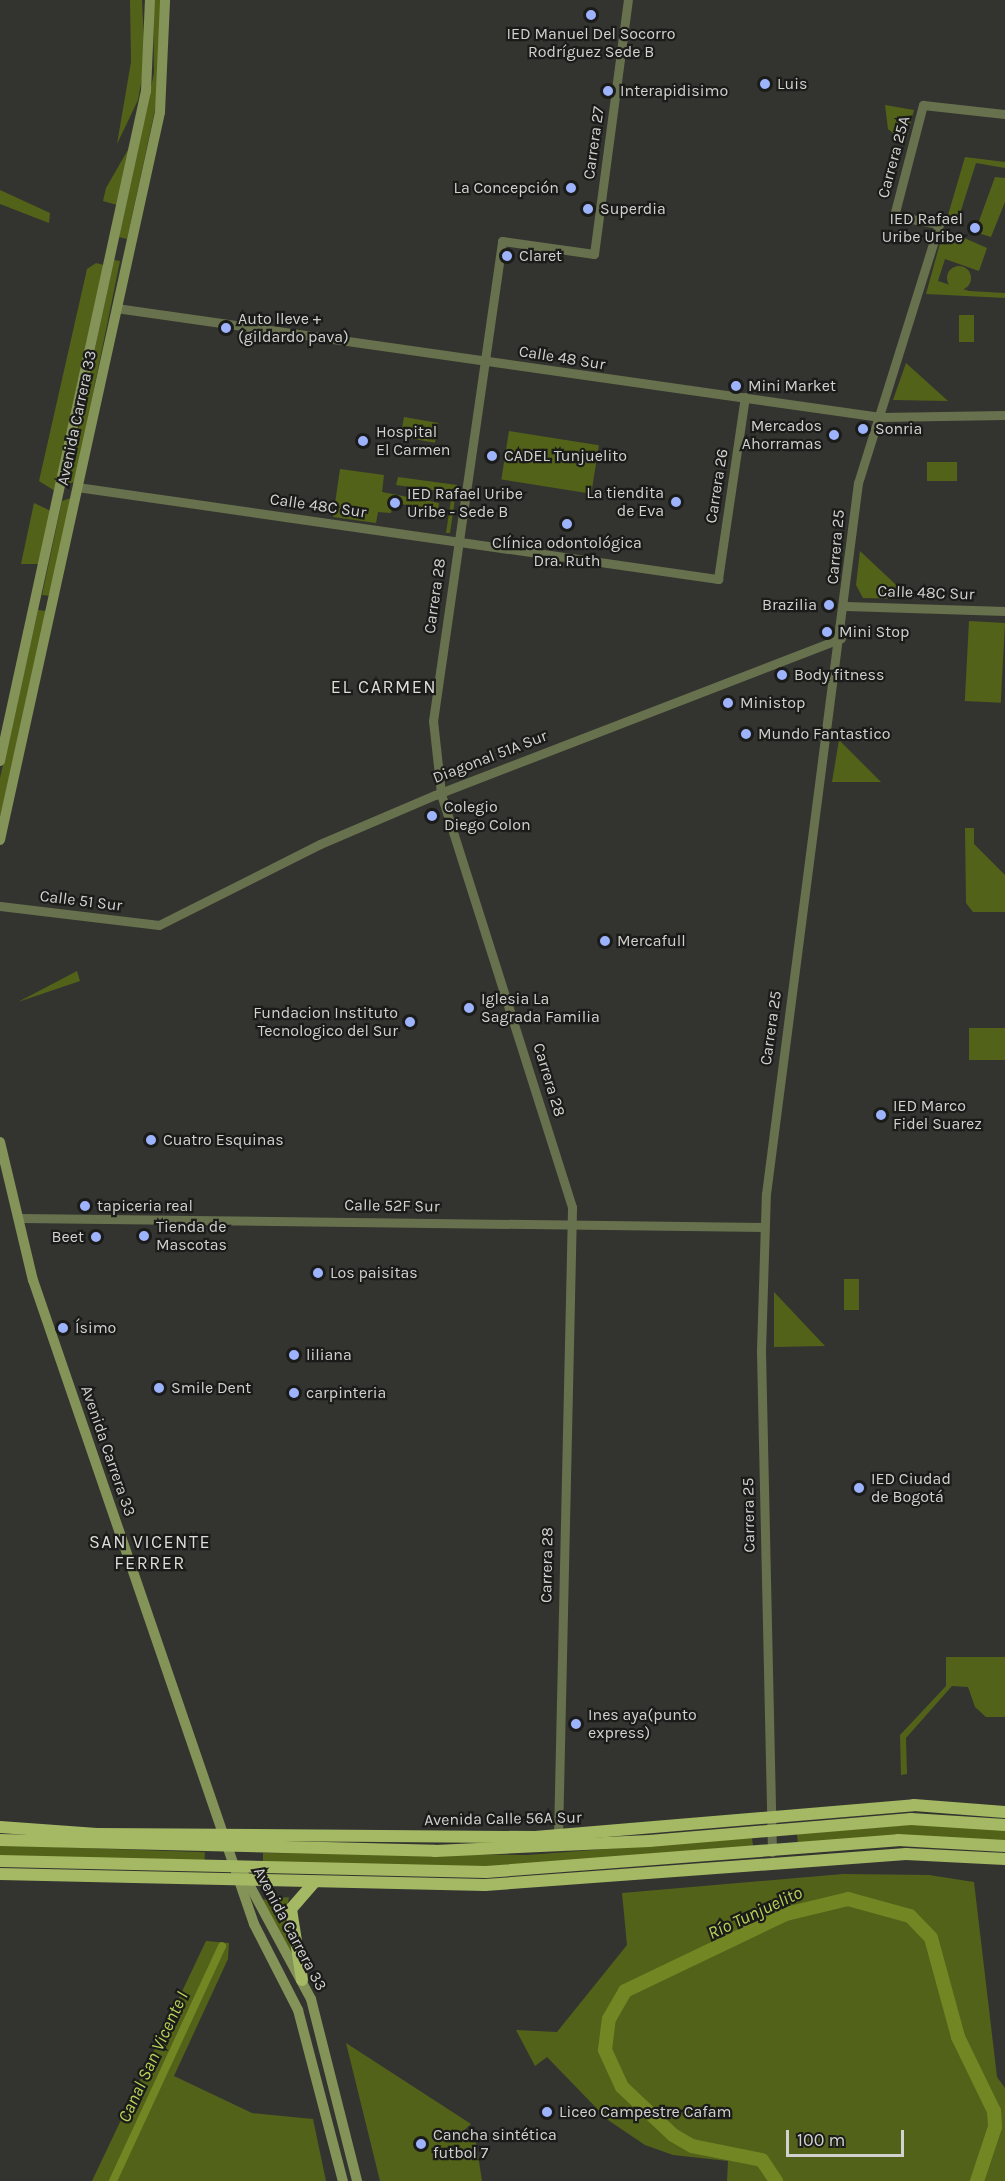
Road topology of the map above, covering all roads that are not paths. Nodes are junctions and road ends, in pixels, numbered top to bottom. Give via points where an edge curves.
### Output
1 (150, 0) edge
2 (165, 0) edge
3 (628, 0) edge
4 (1005, 114) edge
5 (939, 224) joint
6 (502, 241) joint
7 (116, 308) junction
8 (482, 361) junction
9 (745, 397) junction
10 (1005, 415) edge
11 (880, 417) junction
12 (77, 487) junction
13 (58, 496) junction
14 (457, 541) junction
15 (718, 579) joint
16 (846, 606) junction
17 (1005, 611) edge
18 (841, 639) junction
19 (0, 761) edge
20 (441, 793) junction
21 (0, 840) edge
22 (0, 906) edge
23 (159, 925) joint
24 (0, 1142) edge
25 (20, 1218) junction
26 (572, 1225) junction
27 (764, 1227) junction
28 (891, 1806) junction
29 (1005, 1812) edge
30 (925, 1819) junction
31 (771, 1825) junction
32 (1005, 1825) edge
33 (679, 1826) junction
34 (0, 1827) edge
35 (97, 1834) junction
36 (222, 1835) junction
37 (352, 1836) junction
38 (558, 1836) junction
39 (0, 1840) edge
40 (649, 1841) junction
41 (51, 1845) junction
42 (1005, 1846) edge
43 (228, 1848) junction
44 (388, 1850) junction
45 (772, 1852) junction
46 (1005, 1859) edge
47 (0, 1861) edge
48 (644, 1862) junction
49 (116, 1867) junction
50 (237, 1869) junction
51 (380, 1871) junction
52 (0, 1874) edge
53 (593, 1879) junction
54 (91, 1880) junction
55 (243, 1883) junction
56 (314, 1883) junction
57 (409, 1884) junction
58 (302, 1980) junction
59 (289, 1988) junction
60 (313, 2007) junction
61 (319, 2029) junction
62 (305, 2033) junction
63 (343, 2181) edge
64 (357, 2181) edge

1 - 13 main road, Avenida Carrera 33 via 148,82
2 - 7 main road, Avenida Carrera 33 via 163,94
3 - 6 street, Carrera 27 via 594,254
4 - 5 street, Carrera 25A via 923,105 894,216
5 - 11 street, Carrera 25
6 - 8 street, Carrera 28
7 - 8 street, Calle 48 Sur
7 - 12 main road, Avenida Carrera 33
8 - 9 street, Calle 48 Sur
8 - 14 street, Carrera 28
9 - 11 street, Calle 48 Sur
9 - 15 street, Carrera 26
10 - 11 street, Calle 48 Sur
11 - 16 street, Carrera 25 via 858,483
12 - 13 main road
12 - 14 street, Calle 48C Sur
12 - 21 main road, Avenida Carrera 33
13 - 19 main road, Avenida Carrera 33
14 - 15 street, Calle 48C Sur
14 - 20 street, Carrera 28 via 433,722
16 - 17 street, Calle 48C Sur
16 - 18 street, Carrera 25
18 - 20 street, Diagonal 51A Sur
18 - 27 street, Carrera 25 via 772,1126
20 - 23 street, Diagonal 51A Sur via 320,844
20 - 26 street, Carrera 28 via 569,1195
22 - 23 street, Calle 51 Sur
24 - 25 main road, Avenida Carrera 33
25 - 26 street, Calle 52F Sur
25 - 36 main road, Avenida Carrera 33 via 33,1280
26 - 27 street, Calle 52F Sur
26 - 38 street, Carrera 28
27 - 31 street, Carrera 25
28 - 29 highway, Avenida Calle 56A Sur
28 - 30 highway
28 - 31 highway, Avenida Calle 56A Sur
30 - 31 highway, Avenida Calle 56A Sur
30 - 32 highway, Avenida Calle 56A Sur
31 - 33 highway, Avenida Calle 56A Sur
31 - 40 highway, Avenida Calle 56A Sur
31 - 45 street, Carrera 25
33 - 38 highway, Avenida Calle 56A Sur
33 - 40 highway
34 - 35 highway, Avenida Calle 56A Sur
35 - 36 highway, Avenida Calle 56A Sur
35 - 41 highway
36 - 37 highway, Avenida Calle 56A Sur
36 - 43 main road, Avenida Carrera 33
37 - 38 highway, Avenida Calle 56A Sur
37 - 44 highway
39 - 41 highway, Avenida Calle 56A Sur
40 - 44 highway, Avenida Calle 56A Sur
41 - 43 highway, Avenida Calle 56A Sur
42 - 45 highway via 911,1840
43 - 44 highway, Avenida Calle 56A Sur
43 - 50 main road, Avenida Carrera 33
45 - 48 highway
46 - 53 highway via 906,1854
47 - 49 highway
48 - 51 highway via 486,1872
48 - 53 highway
49 - 50 highway
49 - 54 highway
50 - 51 highway
50 - 55 main road, Avenida Carrera 33
51 - 57 highway
52 - 54 highway
53 - 57 highway
54 - 55 highway
55 - 56 highway
55 - 58 main road, Avenida Carrera 33
55 - 59 main road, Avenida Carrera 33 via 257,1931
56 - 57 highway
56 - 58 highway via 291,1909
58 - 60 main road, Avenida Carrera 33
59 - 60 main road
59 - 62 main road, Avenida Carrera 33
60 - 61 main road, Avenida Carrera 33
61 - 62 main road
61 - 64 main road, Avenida Carrera 33
62 - 63 main road, Avenida Carrera 33

